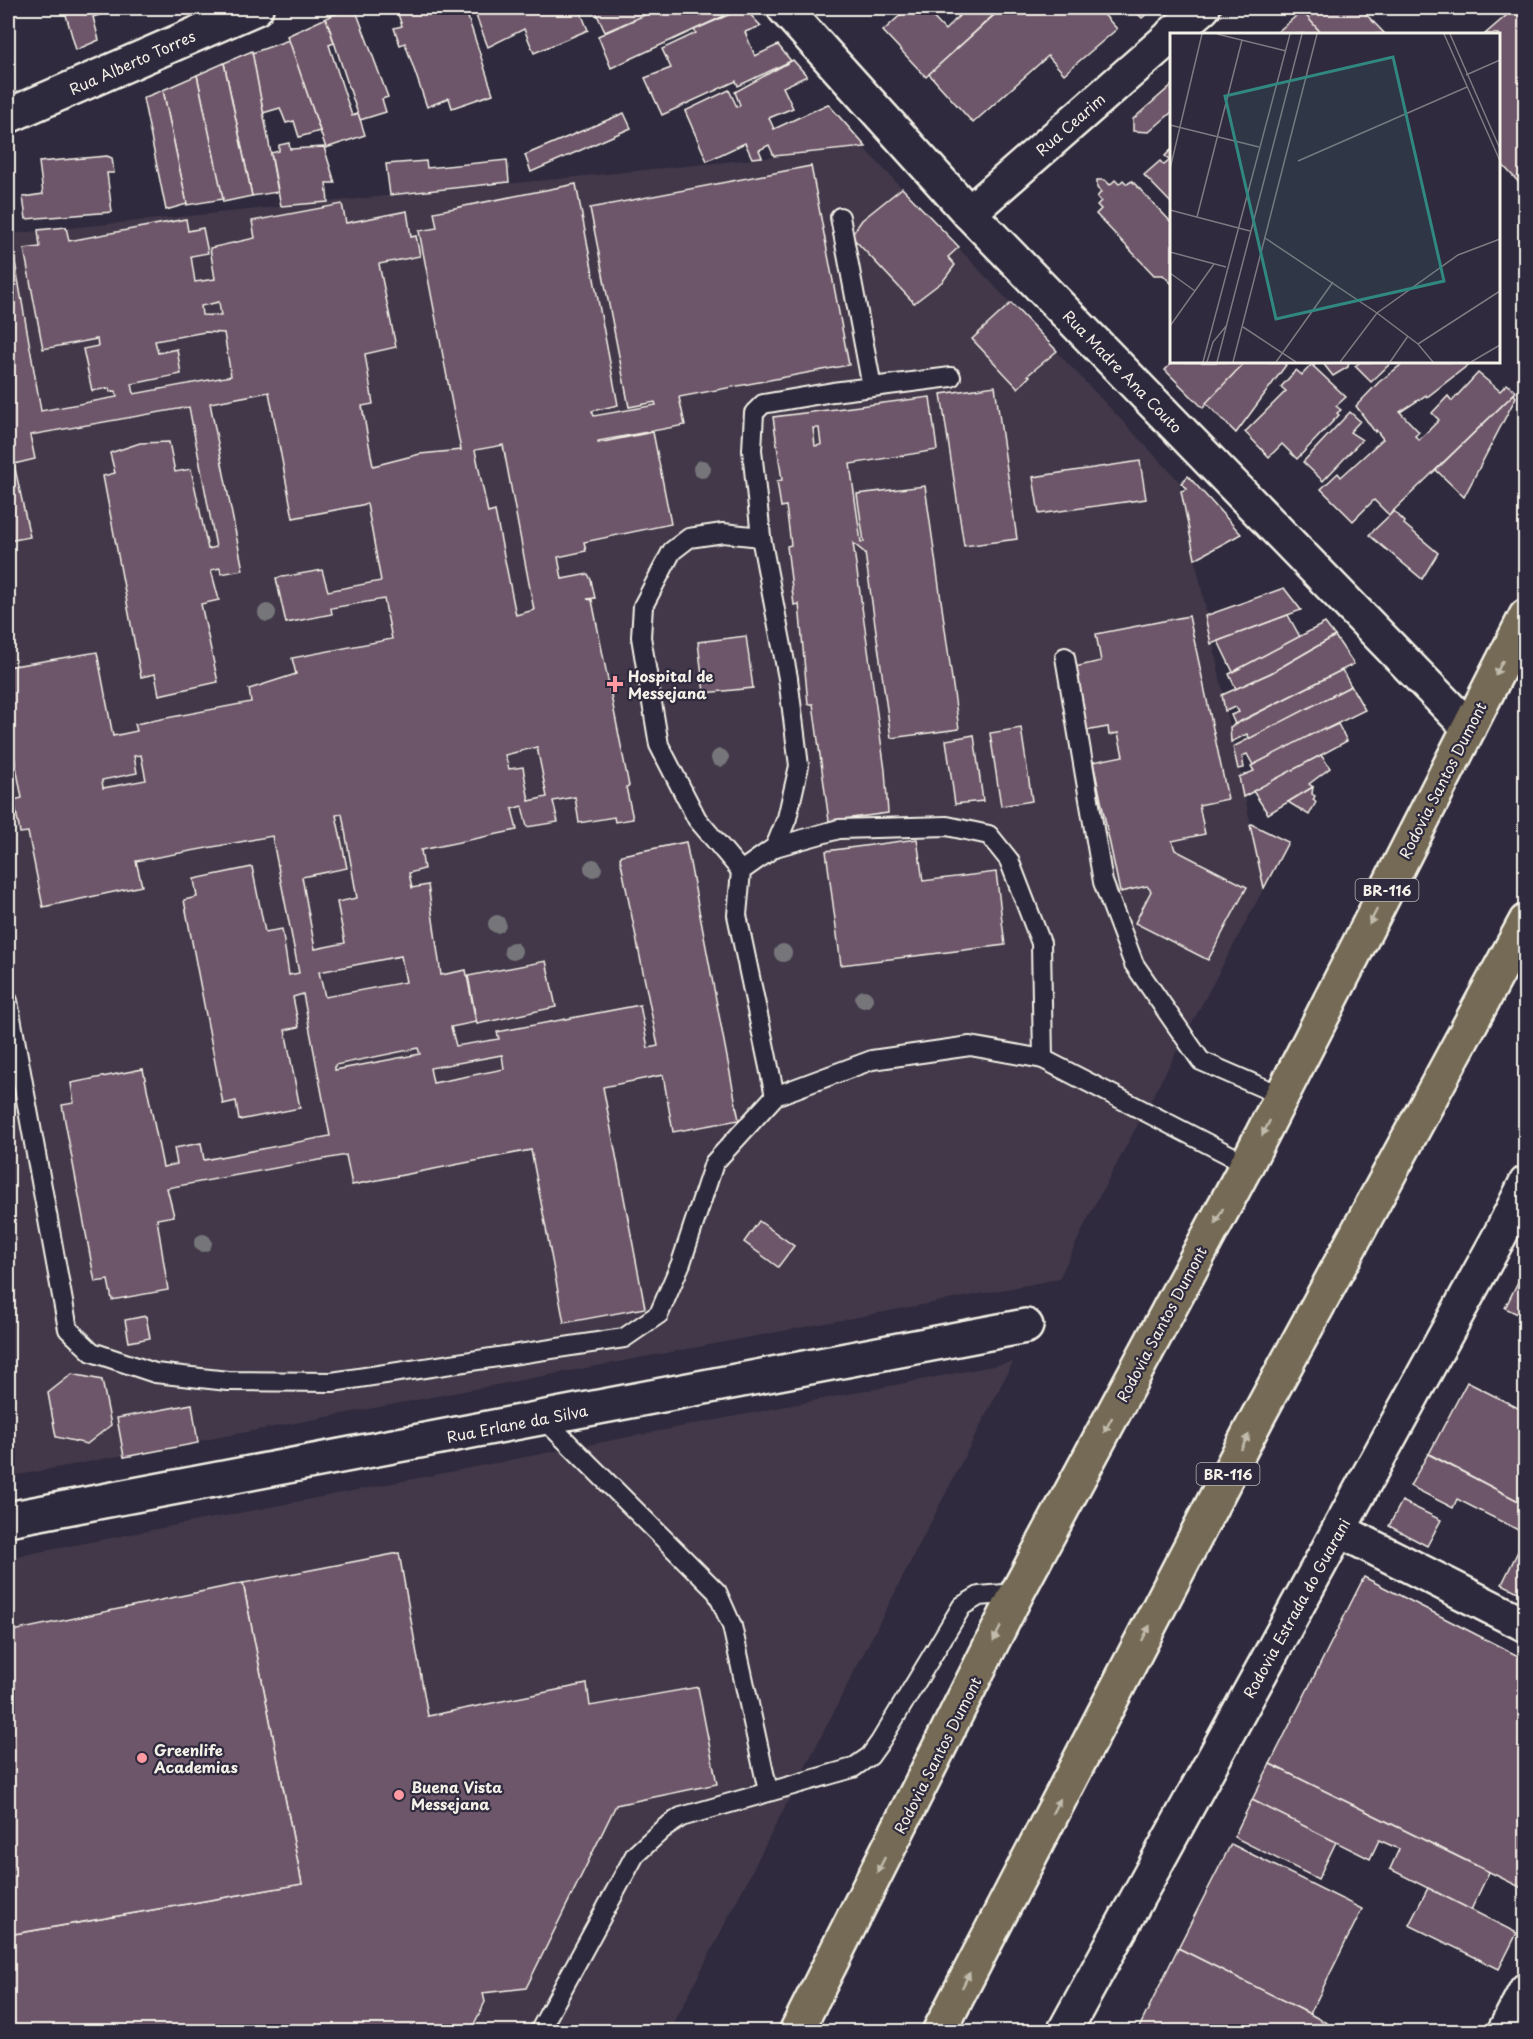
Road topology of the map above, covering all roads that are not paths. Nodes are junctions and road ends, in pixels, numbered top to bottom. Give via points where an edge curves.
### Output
1 (256, 8) edge
2 (784, 8) edge
3 (1203, 8) edge
4 (1174, 33) edge
5 (1170, 37) edge
6 (8, 116) edge
7 (969, 213) junction
8 (840, 217) dead end
9 (951, 377) dead end
10 (872, 387) junction
11 (760, 537) junction
12 (1526, 616) edge
13 (1065, 657) dead end
14 (1469, 728) junction
15 (775, 847) junction
16 (741, 871) junction
17 (1526, 921) edge
18 (8, 1001) edge
19 (1043, 1059) junction
20 (775, 1096) junction
21 (1282, 1096) junction
22 (1247, 1164) junction
23 (1526, 1183) edge
24 (1026, 1326) dead end
25 (543, 1418) junction
26 (8, 1519) edge
27 (1339, 1530) junction
28 (1017, 1593) junction
29 (1526, 1625) edge
30 (768, 1791) junction
31 (1526, 1990) edge
32 (539, 2031) edge
33 (796, 2031) edge
34 (939, 2031) edge
35 (1064, 2031) edge
36 (1504, 2031) edge

1 - 6 street, Rua Alberto Torres
2 - 7 street, Rua Madre Ana Couto
3 - 4 street, Rua Cearim
5 - 7 street, Rua Cearim
7 - 14 street, Rua Madre Ana Couto
8 - 10 lane
9 - 10 lane
10 - 11 lane via 763,404 754,413 752,450
11 - 15 lane via 788,678 799,766 787,818
11 - 16 lane via 723,533 689,538 672,551 643,606 642,627 659,745 698,819
12 -> 14 highway, Rodovia Santos Dumont / BR-116
13 - 21 lane via 1102,882 1134,964 1201,1061
14 -> 21 highway, Rodovia Santos Dumont / BR-116
15 - 16 lane
15 - 19 lane via 839,830 947,826 989,836 1009,860 1041,943
16 - 20 lane via 737,915
34 -> 17 highway, BR-116 via 1256,1420
18 - 20 lane via 68,1329 92,1352 155,1373 228,1381 332,1382 624,1338 659,1314 681,1263 714,1163
19 - 20 lane via 970,1046 872,1060
19 - 22 lane
21 -> 22 highway, Rodovia Santos Dumont / BR-116
22 -> 28 highway, Rodovia Santos Dumont / BR-116
23 - 27 street, Rodovia Estrada do Guarani
24 - 25 street, Rua Erlane da Silva
25 - 26 street, Rua Erlane da Silva
25 - 30 lane via 717,1592 732,1626
27 - 29 street
27 - 35 street, Rodovia Estrada do Guarani
28 - 30 lane via 979,1596 962,1606 870,1756 853,1768
28 -> 33 highway, Rodovia Santos Dumont / BR-116
30 - 32 lane via 681,1817 635,1855
31 - 36 street

